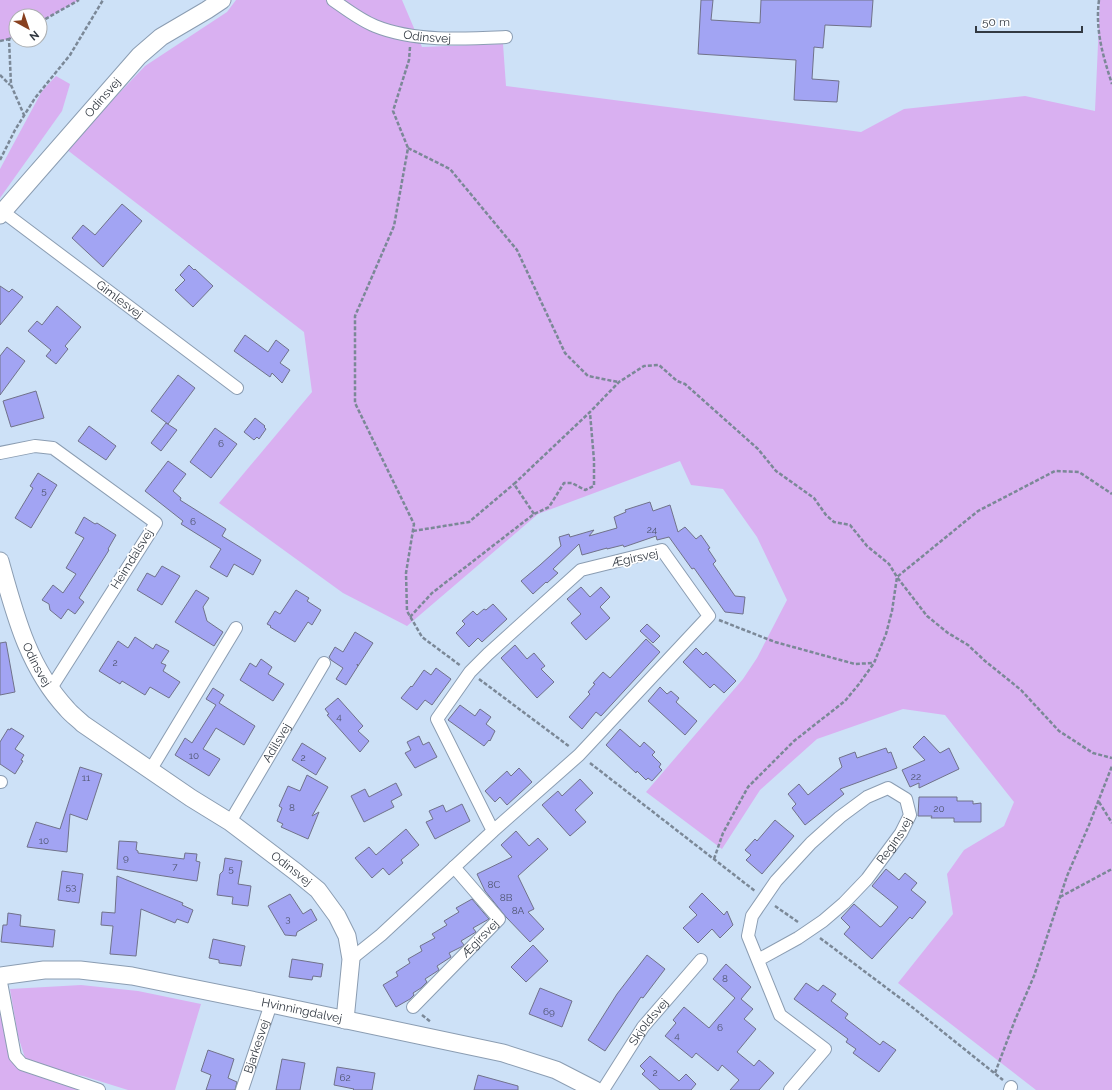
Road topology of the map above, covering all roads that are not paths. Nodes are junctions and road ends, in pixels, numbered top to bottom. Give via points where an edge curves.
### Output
1 (222, 0) edge
2 (333, 0) edge
3 (506, 37) dead end
4 (1, 213) edge
5 (237, 388) dead end
6 (0, 454) edge
7 (0, 561) edge
8 (236, 628) dead end
9 (324, 663) dead end
10 (51, 688) junction
11 (151, 769) junction
12 (230, 822) junction
13 (493, 831) junction
14 (454, 867) junction
15 (351, 959) junction
16 (701, 960) dead end
17 (758, 960) junction
18 (0, 976) edge
19 (271, 1004) junction
20 (413, 1007) dead end
21 (345, 1020) junction
22 (99, 1090) edge
23 (242, 1090) edge
24 (595, 1090) edge
25 (603, 1090) edge
26 (790, 1090) edge

1 - 4 street, Odinsvej via 161,37 139,56
2 - 3 street, Odinsvej via 375,26 404,34 454,39
4 - 5 street, Gimlesvej
6 - 10 street, Heimdalsvej via 35,446 53,448 156,523
7 - 10 street, Odinsvej via 18,625 30,654
8 - 11 street
9 - 12 street, Adilsvej
10 - 11 street, Odinsvej via 67,710 84,724
11 - 12 street, Odinsvej
12 - 15 street, Odinsvej via 318,890 338,916 347,936
13 - 13 street, Ægirsvej via 437,719 470,672 581,570 662,550 709,616 579,755
13 - 14 street
14 - 15 street via 382,935
14 - 20 street, Ægirsvej via 499,920
15 - 21 street, Odinsvej
16 - 25 street, Skjoldsvej via 643,1027
17 - 17 street, Reginsvej via 748,936 752,916 776,881 811,843 867,797 888,788 906,798 910,815 901,833 867,879 844,903 809,930
17 - 26 street, Reginsvej via 780,1015 825,1049
18 - 19 street, Hvinningdalvej via 44,970 80,970 132,976
18 - 22 street, Hvinningdalvej via 15,1056 22,1064
19 - 21 street, Hvinningdalvej
19 - 23 street, Bjarkesvej
21 - 24 street, Hvinningdalvej via 503,1053 556,1070

